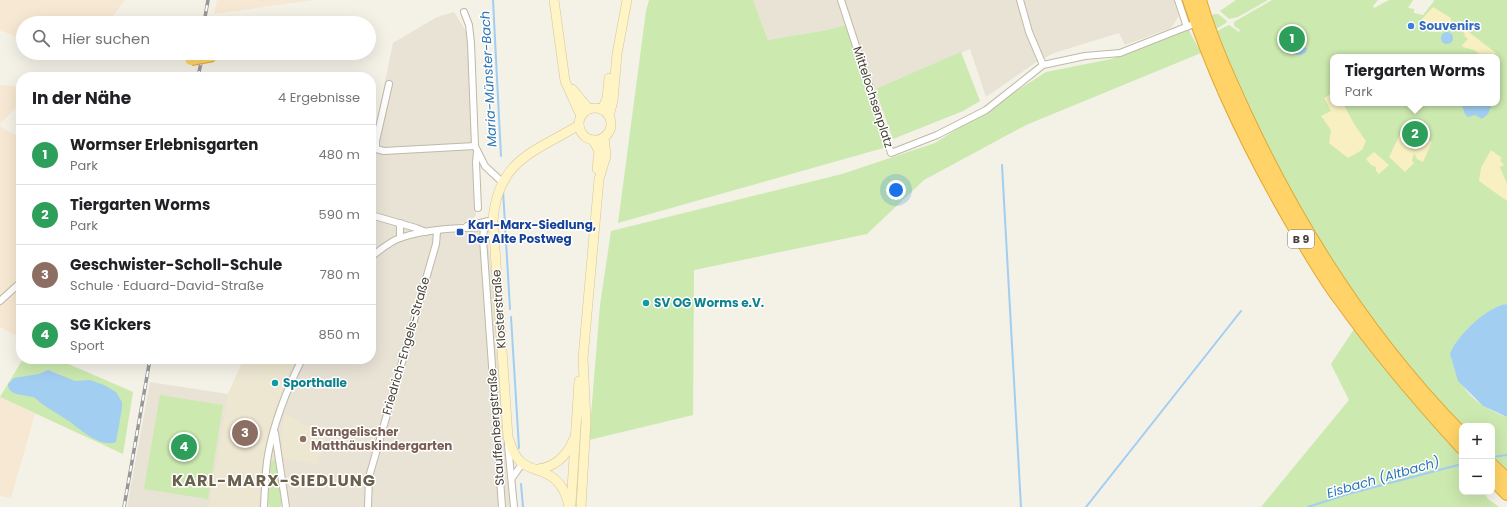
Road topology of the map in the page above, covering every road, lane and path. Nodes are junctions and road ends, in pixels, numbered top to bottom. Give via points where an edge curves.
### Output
1 (554, 0) edge
2 (622, 0) edge
3 (627, 0) edge
4 (841, 0) edge
5 (1020, 0) edge
6 (1178, 0) edge
7 (1189, 0) edge
8 (1200, 0) edge
9 (464, 12) dead end
10 (1043, 65) junction
11 (564, 70) junction
12 (389, 84) dead end
13 (589, 109) junction
14 (606, 113) junction
15 (580, 120) junction
16 (582, 134) junction
17 (604, 137) junction
18 (594, 140) junction
19 (544, 143) junction
20 (476, 149) junction
21 (502, 182) junction
22 (478, 208) dead end
23 (376, 216) edge
24 (400, 223) junction
25 (490, 225) junction
26 (459, 229) junction
27 (426, 232) junction
28 (437, 232) junction
29 (400, 238) junction
30 (376, 253) edge
31 (16, 287) edge
32 (587, 300) junction
33 (0, 301) edge
34 (300, 364) edge
35 (275, 430) junction
36 (1459, 431) edge
37 (576, 434) junction
38 (508, 437) junction
39 (1459, 445) edge
40 (522, 464) junction
41 (1495, 468) edge
42 (537, 469) junction
43 (512, 478) junction
44 (1507, 479) edge
45 (1495, 482) edge
46 (1507, 494) edge
47 (264, 507) edge
48 (286, 507) edge
49 (368, 507) edge
50 (502, 507) edge
51 (514, 507) edge
52 (570, 507) edge
53 (581, 507) edge

1 - 11 main road
2 - 14 main road via 610,64
3 - 14 main road via 616,54 613,101
4 - 10 street, Mittelochsenplatz via 891,153 932,138 986,110
5 - 10 street
6 - 10 street, Mittelochsenplatz via 1189,26 1120,53 1085,56
7 - 39 highway, B 9 via 1211,60 1250,148 1320,272 1378,352
8 - 36 highway, B 9 via 1232,84 1287,198 1356,306
9 - 20 street via 469,25 471,43
11 - 13 main road via 574,91
11 - 15 main road via 567,90
12 - 20 street via 376,149
13 - 14 main road via 597,108
13 - 15 main road, Klosterstraße
14 - 17 main road via 610,128
15 - 16 main road
15 - 19 main road, Klosterstraße
16 - 18 main road
16 - 19 main road, Klosterstraße
17 - 18 main road
17 - 32 main road via 607,150 599,179
18 - 32 main road via 600,156
19 - 21 main road, Klosterstraße via 519,161
20 - 21 street via 487,168
20 - 22 street
21 - 25 main road, Klosterstraße
23 - 24 street
24 - 27 street
24 - 29 street
25 - 26 street
25 - 26 street via 479,222
25 - 38 main road, Klosterstraße
25 - 50 street, Stauffenbergstraße via 483,239
26 - 28 street
27 - 28 street
27 - 29 street
28 - 49 street, Friedrich-Engels-Straße via 436,244 369,477
29 - 30 street
31 - 33 street
32 - 37 main road
32 - 53 main road via 583,358 586,422
34 - 35 street
35 - 47 street via 267,465
35 - 48 street
37 - 42 main road via 560,459 548,467
37 - 52 main road
38 - 40 main road, Klosterstraße
38 - 43 street, Klosterstraße
40 - 42 main road
40 - 43 street
41 - 44 highway
42 - 52 main road via 557,480 565,492
43 - 51 street, Klosterstraße
45 - 46 highway

